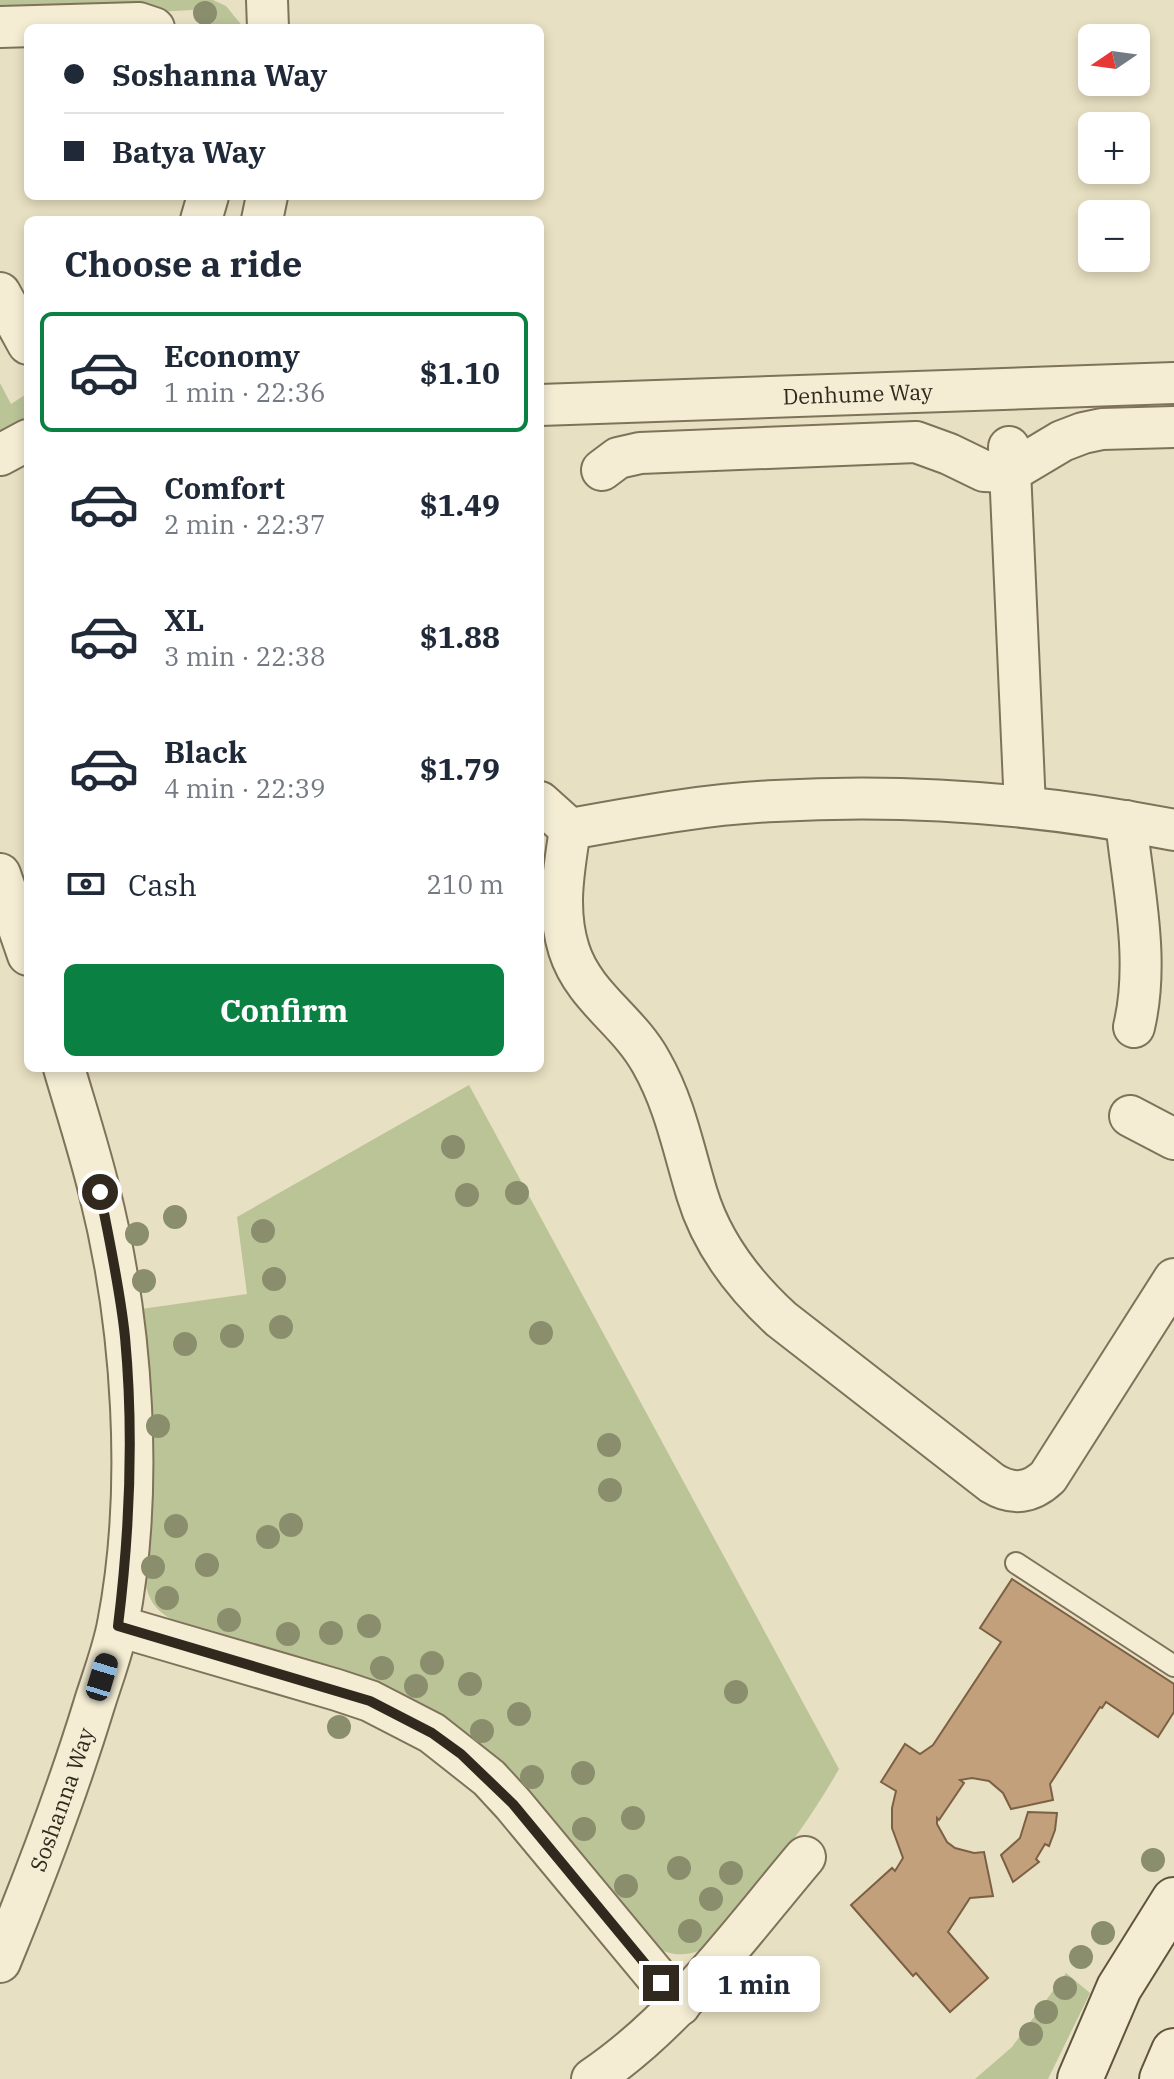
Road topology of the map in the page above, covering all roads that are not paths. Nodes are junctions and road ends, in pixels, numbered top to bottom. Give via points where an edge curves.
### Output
1 (267, 0) edge
2 (104, 24) edge
3 (142, 24) edge
4 (268, 24) edge
5 (24, 26) edge
6 (0, 27) edge
7 (0, 293) edge
8 (24, 337) edge
9 (1174, 383) edge
10 (544, 405) edge
11 (1174, 427) edge
12 (24, 442) edge
13 (0, 455) edge
14 (1009, 458) junction
15 (602, 470) dead end
16 (544, 806) edge
17 (1025, 807) junction
18 (1126, 821) junction
19 (570, 829) junction
20 (1174, 830) edge
21 (0, 874) edge
22 (24, 943) edge
23 (1134, 1027) dead end
24 (65, 1072) edge
25 (1130, 1116) dead end
26 (1174, 1139) edge
27 (1168, 1300) edge
28 (1016, 1563) dead end
29 (118, 1626) junction
30 (1174, 1666) edge
31 (805, 1857) dead end
32 (1174, 1900) edge
33 (0, 1962) edge
34 (680, 2005) junction
35 (1174, 2051) edge
36 (592, 2079) edge
37 (1080, 2079) edge
38 (1162, 2079) edge

1 - 4 street
2 - 3 street
5 - 6 street
7 - 8 street
9 - 10 street, Denhume Way
11 - 14 street via 1102,429
12 - 13 street
14 - 15 street via 984,471 916,442 640,453 618,458
14 - 17 street
16 - 19 street
17 - 18 street
17 - 19 street via 774,801
18 - 20 street
18 - 23 street via 1141,964
19 - 27 street via 561,890 564,930 574,962 587,988 650,1059 672,1103 709,1227 739,1275 781,1319 992,1483 1018,1492 1048,1477
21 - 22 street
24 - 29 street, Soshanna Way via 100,1192 125,1335 131,1480
25 - 26 street
28 - 30 lane
29 - 33 street, Soshanna Way via 71,1781
29 - 34 street via 359,1697 432,1733 513,1804
31 - 34 street
32 - 37 main road via 1119,1988
34 - 36 street via 621,2060
35 - 38 main road

